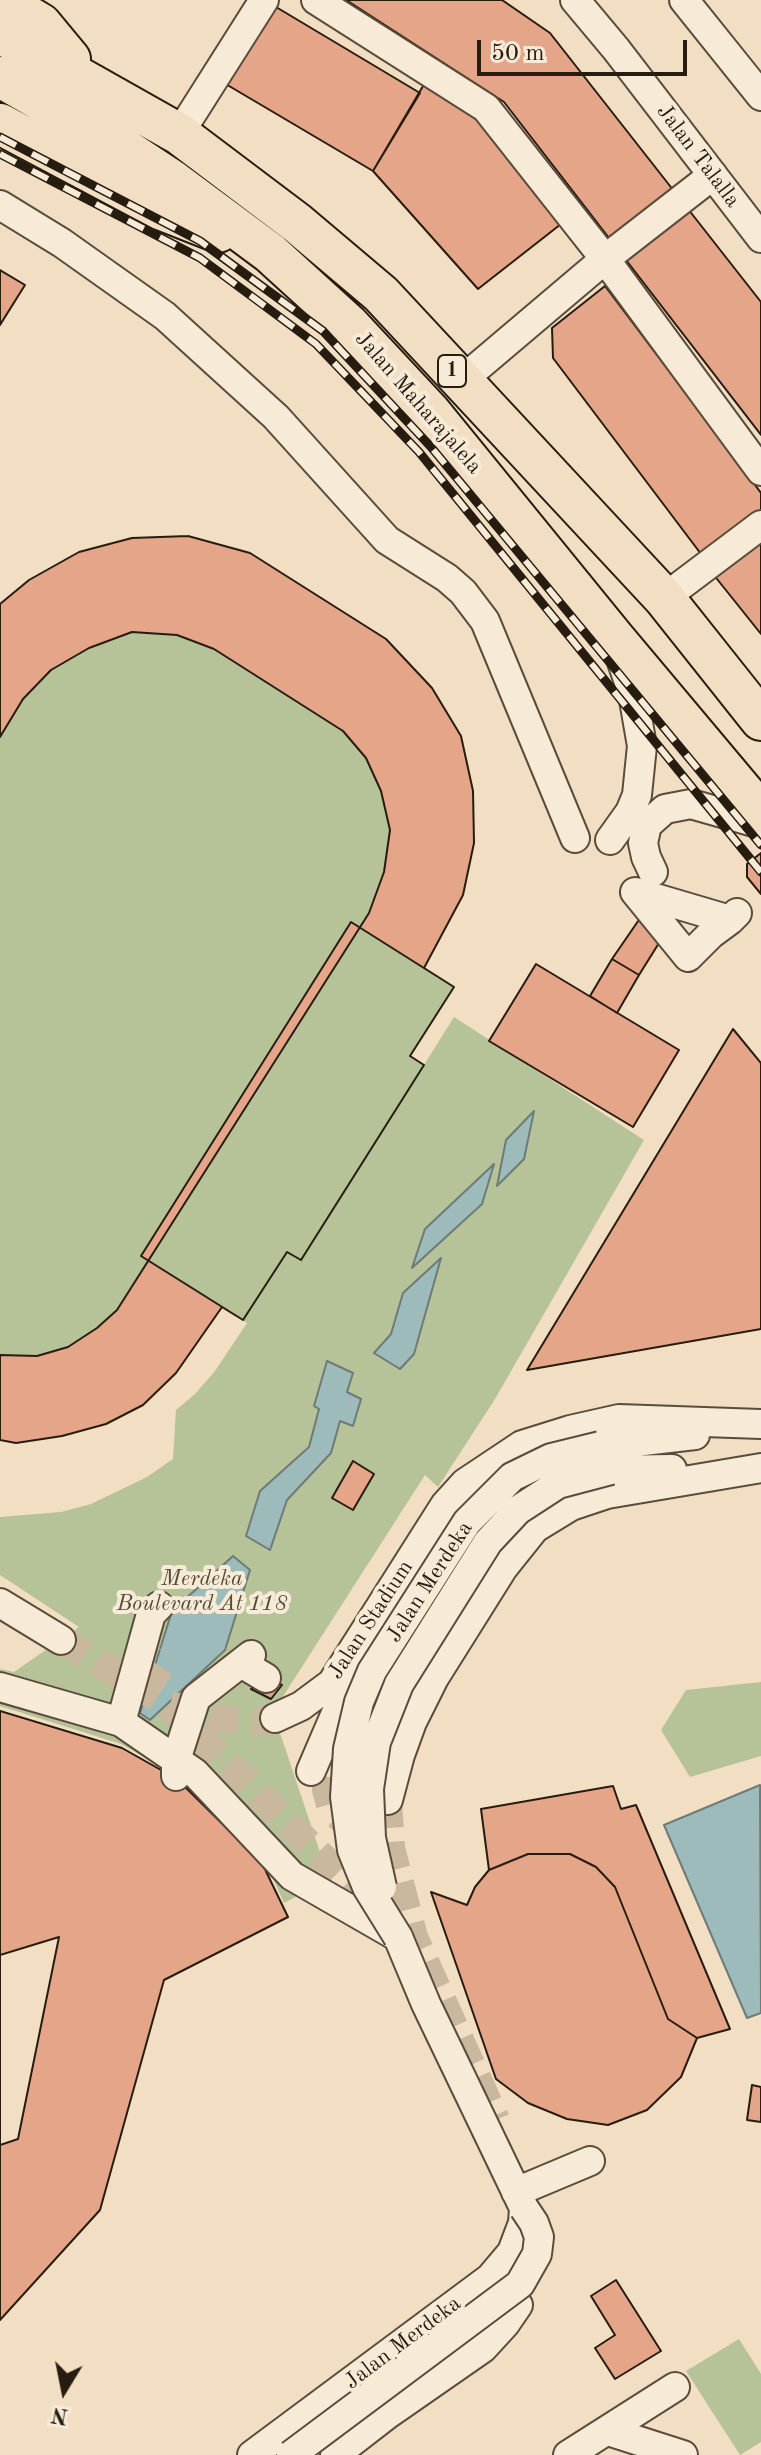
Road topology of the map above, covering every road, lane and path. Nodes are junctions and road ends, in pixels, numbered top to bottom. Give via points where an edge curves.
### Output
1 (1, 0) edge
2 (264, 0) edge
3 (316, 0) edge
4 (575, 0) edge
5 (684, 0) edge
6 (0, 33) edge
7 (0, 77) edge
8 (88, 81) junction
9 (761, 96) edge
10 (0, 124) edge
11 (179, 134) junction
12 (713, 175) junction
13 (0, 205) edge
14 (761, 238) edge
15 (270, 253) junction
16 (605, 259) junction
17 (461, 381) junction
18 (761, 471) edge
19 (761, 525) edge
20 (664, 598) junction
21 (614, 638) junction
22 (761, 720) edge
23 (761, 813) edge
24 (638, 819) junction
25 (761, 824) edge
26 (575, 838) dead end
27 (616, 847) dead end
28 (653, 872) dead end
29 (761, 1426) edge
30 (606, 1458) junction
31 (761, 1467) edge
32 (0, 1603) edge
33 (159, 1606) dead end
34 (362, 1638) junction
35 (61, 1640) tunnel mouth
36 (252, 1665) dead end
37 (0, 1687) edge
38 (275, 1718) tunnel mouth
39 (121, 1722) junction
40 (176, 1770) junction
41 (311, 1771) dead end
42 (388, 1800) tunnel mouth
43 (398, 1937) junction
44 (590, 2161) dead end
45 (520, 2200) junction
46 (518, 2305) dead end
47 (675, 2387) dead end
48 (608, 2431) junction
49 (252, 2455) edge
50 (291, 2455) edge
51 (335, 2455) edge
52 (568, 2455) edge
53 (683, 2455) edge

1 - 8 highway via 41,24
2 - 11 street
3 - 16 street via 486,108
4 - 12 street, Jalan Talalla
5 - 9 street
6 - 8 highway, Jalan Maharajalela / 1
7 - 15 highway, Jalan Maharajalela / 1 via 117,144
8 - 11 highway, Jalan Maharajalela / 1
10 - 15 highway via 162,210
11 - 17 highway, Jalan Maharajalela / 1 via 381,294
12 - 14 street, Jalan Talalla
12 - 16 street
13 - 26 street via 165,316 276,417 387,540 463,592 485,621
15 - 21 highway, Jalan Maharajalela / 1 via 348,324 430,412
16 - 17 street
16 - 18 street
17 - 20 highway, Jalan Maharajalela / 1
19 - 20 street
20 - 22 highway, Jalan Maharajalela / 1
21 - 23 highway, Jalan Maharajalela / 1
21 - 24 street via 633,694 642,746
24 - 25 street via 691,804
24 - 27 street
24 - 28 street
29 - 30 street, Jalan Merdeka
29 - 34 street, Jalan Stadium via 619,1419 522,1445 465,1483 445,1505
30 - 31 street, Jalan Merdeka
30 - 43 street, Jalan Merdeka, bridge via 551,1458 512,1477 467,1522 372,1671 348,1749 345,1797 352,1850 367,1887
31 - 42 street via 607,1494 571,1506 535,1528 503,1568 434,1678 408,1733
32 - 35 street
33 - 39 street via 132,1652
34 - 38 street, Jalan Stadium via 332,1683
34 - 41 street
36 - 40 street via 196,1698
37 - 39 street
39 - 40 street
40 - 43 street via 195,1773 292,1876
43 - 45 street, Jalan Merdeka
44 - 45 street
45 - 49 street, Jalan Merdeka via 523,2223 512,2252 490,2278
45 - 50 street, Jalan Merdeka, bridge via 539,2237 537,2254 520,2284
46 - 51 street via 483,2348
47 - 48 street
48 - 52 street
48 - 53 street

